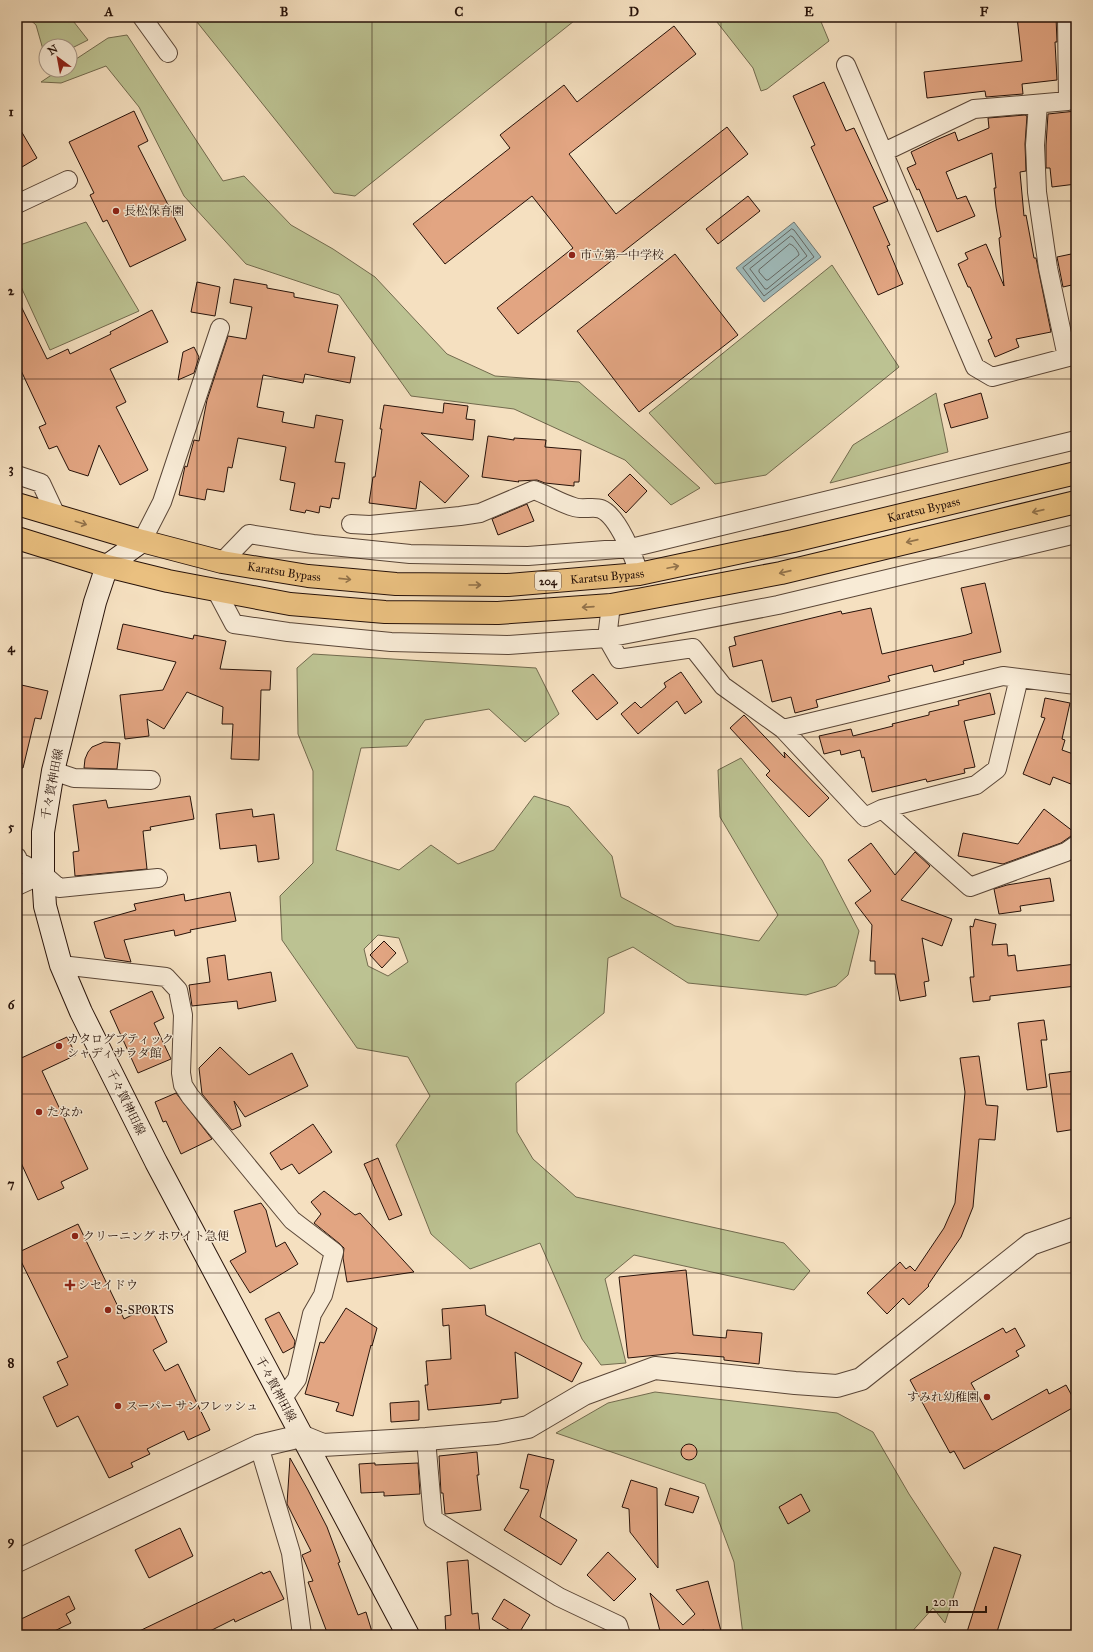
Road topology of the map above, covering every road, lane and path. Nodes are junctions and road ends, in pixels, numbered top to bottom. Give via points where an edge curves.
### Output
1 (142, 17) edge
2 (1066, 17) edge
3 (168, 53) dead end
4 (846, 65) dead end
5 (1038, 104) junction
6 (884, 152) junction
7 (68, 180) dead end
8 (17, 204) edge
9 (220, 328) dead end
10 (1071, 356) edge
11 (1076, 440) edge
12 (1076, 473) edge
13 (17, 475) edge
14 (1076, 502) edge
15 (17, 504) edge
16 (56, 515) junction
17 (351, 524) dead end
18 (1076, 534) edge
19 (142, 541) junction
20 (18, 542) edge
21 (631, 548) junction
22 (222, 562) junction
23 (108, 566) junction
24 (639, 574) junction
25 (217, 592) junction
26 (612, 605) junction
27 (607, 638) junction
28 (1019, 678) junction
29 (1076, 685) edge
30 (783, 729) junction
31 (54, 771) junction
32 (151, 780) dead end
33 (882, 809) junction
34 (1076, 845) edge
35 (17, 857) edge
36 (43, 874) junction
37 (158, 878) dead end
38 (17, 886) edge
39 (61, 965) junction
40 (1076, 1228) edge
41 (282, 1399) junction
42 (301, 1436) junction
43 (426, 1439) junction
44 (259, 1446) junction
45 (17, 1562) edge
46 (302, 1635) edge
47 (408, 1635) edge
48 (621, 1635) edge

1 - 3 street
2 - 5 street via 1068,101
4 - 6 street
5 - 6 street via 974,109
5 - 10 street via 1035,145 1037,192 1048,268
6 - 10 street via 975,367 992,376
7 - 8 street
9 - 19 street via 162,502
11 - 21 street
24 -> 12 highway, Karatsu Bypass / 204 via 793,541
13 - 16 street via 41,482
14 -> 26 highway via 781,573
15 - 16 highway, Karatsu Bypass / 204
16 -> 19 highway, Karatsu Bypass / 204
17 - 21 street via 370,525 480,513 534,490 574,507 600,508 610,515
18 - 27 street via 778,605
19 - 22 highway, Karatsu Bypass / 204
19 - 23 main road
20 - 23 highway
21 - 22 street via 528,556 410,554 313,544 249,534
21 - 24 street
22 -> 24 highway, Karatsu Bypass / 204 via 308,576 396,584 508,585
23 - 25 highway
23 - 31 main road, 千々賀神田線 via 95,602
26 -> 25 highway via 498,613 385,612 290,604
25 - 27 street via 234,624 288,632 391,642 508,645
26 - 27 street
27 - 30 street via 619,659 694,648 723,686
28 - 29 street
28 - 30 street via 1003,676
28 - 33 street via 997,769 976,785
30 - 33 street via 865,816
31 - 32 street via 74,778
31 - 36 main road, 千々賀神田線 via 43,832
33 - 34 street via 970,887 1066,852
35 - 36 street via 19,862
36 - 37 street via 59,888
36 - 38 street
36 - 39 main road, 千々賀神田線 via 45,906
39 - 41 main road, 千々賀神田線 via 81,1012 156,1162
39 - 41 street via 166,977 178,990 183,1015 181,1073 186,1090 292,1220 334,1252 323,1295 312,1314 297,1379
40 - 43 main road via 1031,1244 861,1379 837,1386 655,1368 584,1394 528,1427 497,1433
41 - 42 main road, 千々賀神田線
42 - 43 main road via 323,1445
42 - 44 main road
42 - 47 main road, 千々賀神田線
43 - 48 street via 433,1519 559,1597 618,1625
44 - 45 main road
44 - 46 street via 291,1552

